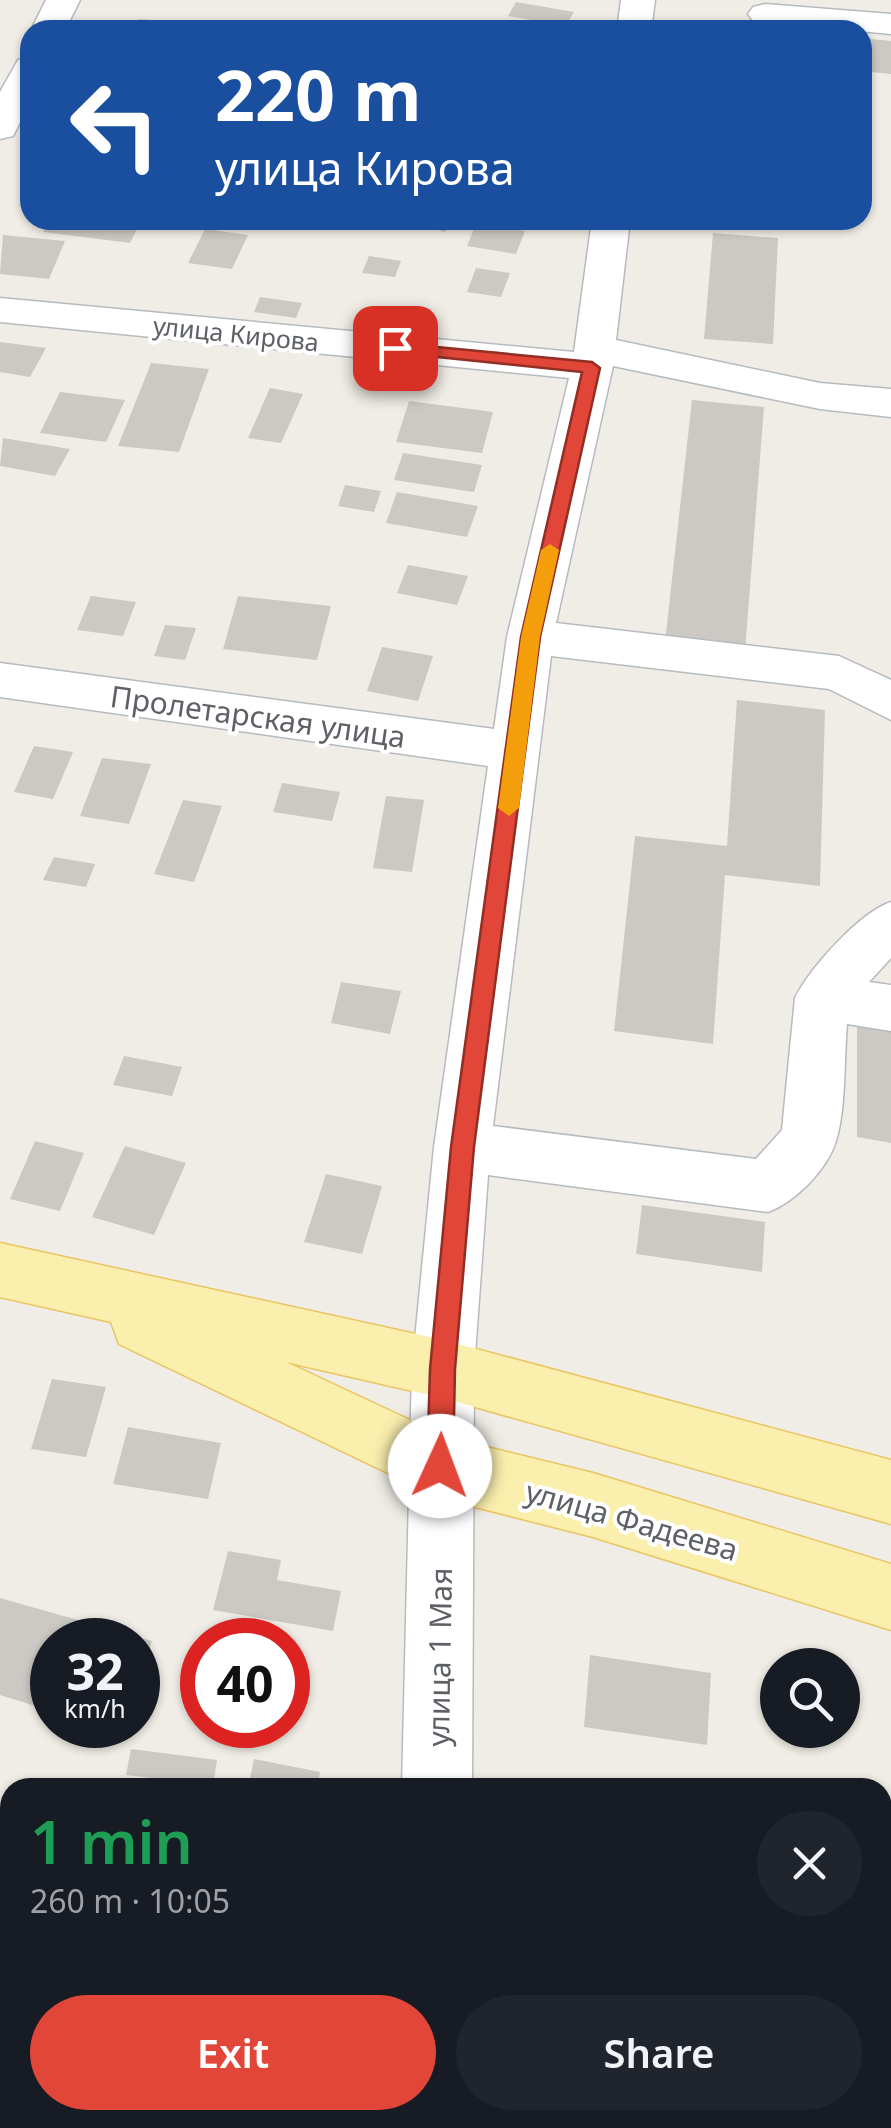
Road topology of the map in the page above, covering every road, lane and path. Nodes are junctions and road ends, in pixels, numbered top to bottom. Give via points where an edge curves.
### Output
1 (765, 14) dead end
2 (841, 20) edge
3 (20, 87) edge
4 (0, 128) edge
5 (610, 230) edge
6 (0, 310) edge
7 (594, 358) junction
8 (891, 403) edge
9 (530, 637) junction
10 (0, 680) edge
11 (891, 702) edge
12 (516, 751) junction
13 (891, 923) edge
14 (822, 998) junction
15 (891, 1008) edge
16 (462, 1147) junction
17 (25, 1276) edge
18 (442, 1369) junction
19 (440, 1466) junction
20 (891, 1492) edge
21 (891, 1597) edge
22 (437, 1778) edge

1 - 2 street
3 - 4 street
5 - 7 street, улица 1 Мая
6 - 7 street, улица Кирова
7 - 8 street, улица Кирова
7 - 9 street, улица 1 Мая
9 - 11 street via 839,673
9 - 12 street, улица 1 Мая
10 - 12 street, Пролетарская улица
12 - 16 street, улица 1 Мая
13 - 14 street
14 - 15 street
14 - 16 street via 808,1138 768,1186
16 - 18 street, улица 1 Мая
17 - 18 main road, улица Фадеева
17 - 19 main road, улица Фадеева
18 - 19 street, улица 1 Мая
18 - 20 main road, улица Фадеева
19 - 21 main road, улица Фадеева via 593,1505
19 - 22 street, улица 1 Мая

